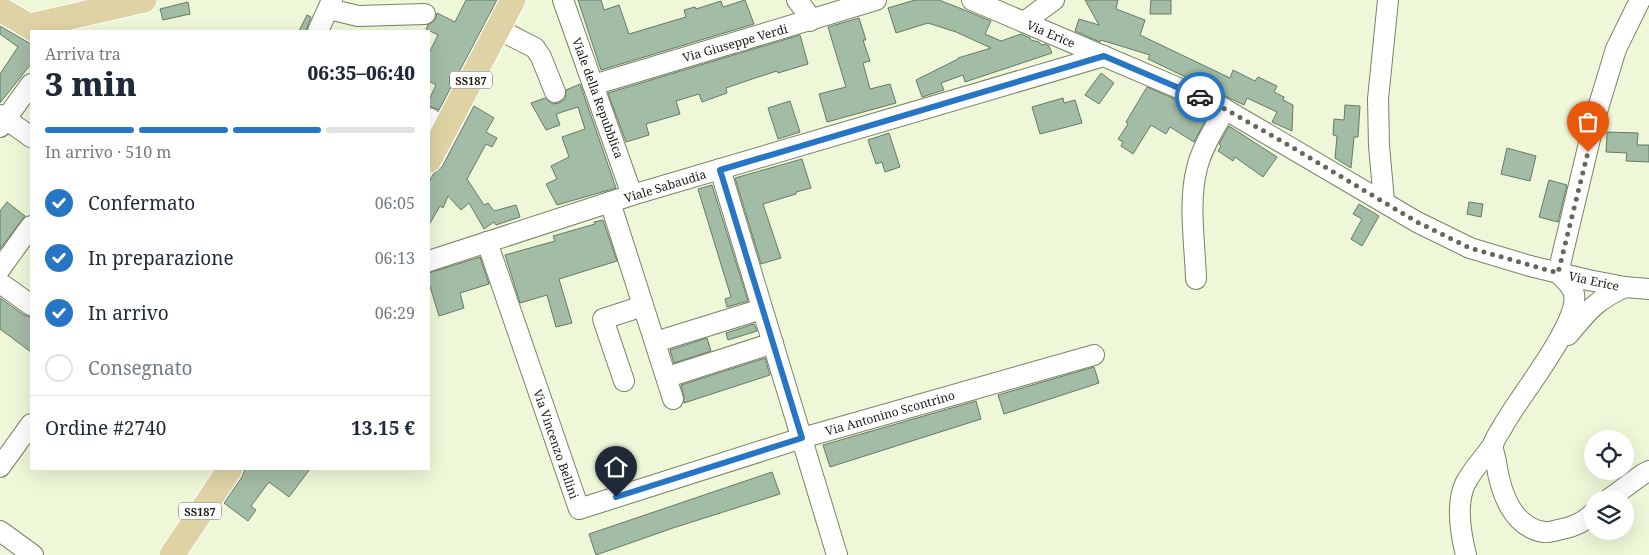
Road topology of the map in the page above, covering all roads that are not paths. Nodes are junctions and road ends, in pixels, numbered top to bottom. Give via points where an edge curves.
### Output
1 (144, 0) edge
2 (513, 0) edge
3 (563, 0) edge
4 (797, 0) edge
5 (876, 0) edge
6 (972, 0) edge
7 (1054, 0) edge
8 (1388, 0) edge
9 (1640, 0) edge
10 (331, 4) edge
11 (0, 9) edge
12 (425, 14) dead end
13 (810, 21) junction
14 (1024, 22) junction
15 (34, 28) edge
16 (498, 29) junction
17 (318, 30) edge
18 (1104, 56) junction
19 (30, 85) edge
20 (593, 85) junction
21 (555, 92) dead end
22 (1225, 109) junction
23 (2, 120) edge
24 (438, 123) edge
25 (30, 136) edge
26 (430, 156) edge
27 (720, 170) junction
28 (632, 195) junction
29 (610, 202) junction
30 (1384, 202) junction
31 (30, 227) edge
32 (487, 242) junction
33 (430, 261) edge
34 (0, 269) edge
35 (1558, 273) junction
36 (1196, 279) dead end
37 (1588, 280) junction
38 (0, 283) edge
39 (1625, 287) junction
40 (1649, 289) edge
41 (30, 304) edge
42 (643, 306) junction
43 (1582, 307) junction
44 (762, 309) junction
45 (665, 338) dead end
46 (773, 343) junction
47 (1094, 355) dead end
48 (677, 374) dead end
49 (624, 381) dead end
50 (673, 399) dead end
51 (30, 425) edge
52 (802, 438) junction
53 (1493, 445) junction
54 (0, 467) edge
55 (229, 470) edge
56 (1649, 471) edge
57 (1497, 473) junction
58 (1471, 475) junction
59 (1621, 490) edge
60 (1584, 521) edge
61 (0, 531) edge
62 (33, 555) edge
63 (172, 555) edge
64 (836, 555) edge
65 (1466, 555) edge

1 - 15 main road
2 - 16 main road, SS187
3 - 20 street, Viale della Repubblica
4 - 13 street
5 - 13 street, Via Giuseppe Verdi
6 - 14 street, Via Erice
7 - 14 street
8 - 30 street via 1378,99
9 - 35 street via 1613,58 1595,118
10 - 12 street via 358,16
10 - 17 street
11 - 15 main road
13 - 20 street, Via Giuseppe Verdi
14 - 18 street, Via Erice
16 - 21 street via 535,48
16 - 24 main road, SS187
18 - 22 street, Via Erice
18 - 27 street, Viale Sabaudia
19 - 23 street
20 - 28 street, Viale della Repubblica
22 - 30 street, Via Erice
22 - 36 street via 1196,168 1193,199
23 - 25 street
24 - 26 main road, SS187
27 - 28 street, Viale Sabaudia
27 - 44 street
28 - 29 street, Viale Sabaudia
29 - 32 street, Viale Sabaudia
29 - 42 street
30 - 35 street, Via Erice via 1470,248
31 - 34 street
32 - 33 street, Viale Sabaudia
32 - 52 street, Via Vincenzo Bellini via 578,509
35 - 37 street, Via Erice
35 - 43 street via 1569,284
37 - 39 street, Via Erice
37 - 43 street
38 - 41 street
39 - 40 street, Via Erice
39 - 43 street
42 - 49 street via 602,319
42 - 50 street
43 - 53 street via 1567,324
44 - 45 street
44 - 46 street
46 - 48 street
46 - 52 street
47 - 52 street, Via Antonino Scontrino
51 - 54 street
52 - 64 street
53 - 57 street
53 - 58 street
55 - 63 main road, SS187
56 - 59 street
57 - 58 street
57 - 60 street via 1507,504 1525,524 1544,532 1569,528
58 - 65 street via 1465,486 1460,513
61 - 62 street

